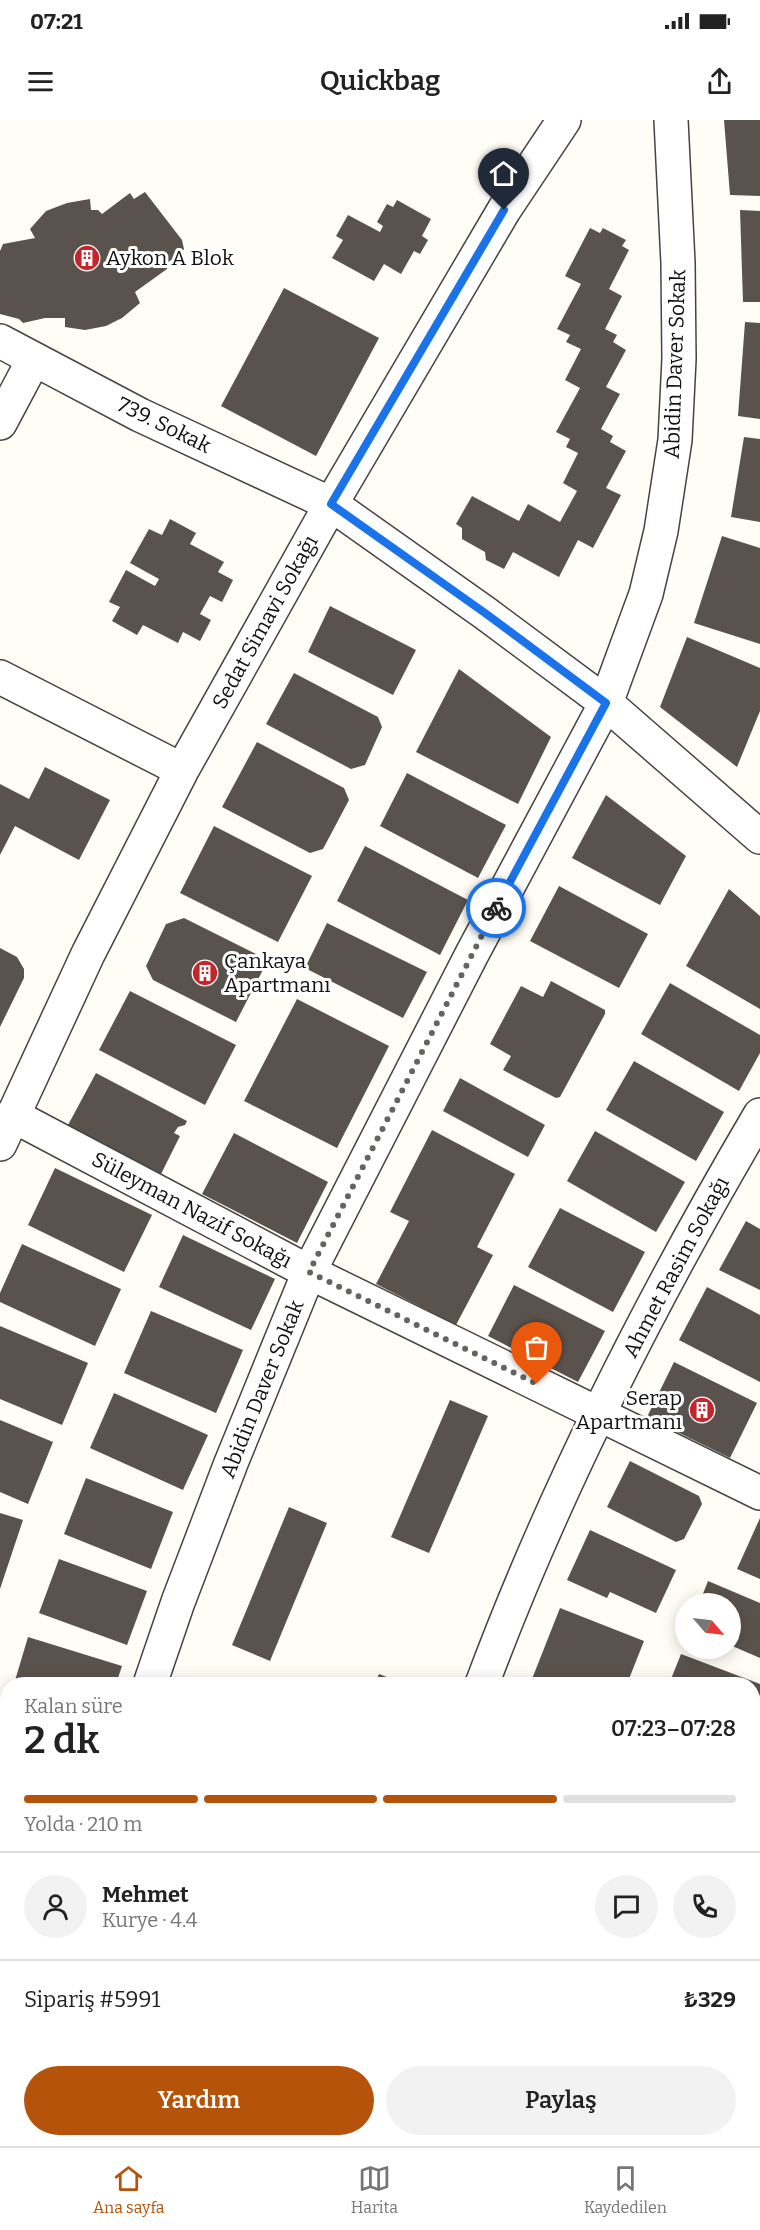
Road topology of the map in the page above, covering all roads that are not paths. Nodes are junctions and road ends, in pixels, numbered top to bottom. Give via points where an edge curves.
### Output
1 (564, 120) edge
2 (671, 120) edge
3 (0, 341) edge
4 (34, 359) junction
5 (0, 423) edge
6 (331, 504) junction
7 (0, 677) edge
8 (606, 703) junction
9 (182, 770) junction
10 (760, 837) edge
11 (760, 1115) edge
12 (6, 1129) edge
13 (309, 1272) junction
14 (599, 1415) junction
15 (760, 1493) edge
16 (152, 1677) edge
17 (485, 1677) edge

1 - 6 street, Sedat Simavi Sokağı via 504,210
2 - 8 street, Abidin Daver Sokak via 678,262 675,440 661,531 646,594
3 - 4 street, 739. Sokak
4 - 5 street
4 - 6 street, 739. Sokak via 140,415
6 - 8 street, 739. Sokak
6 - 9 street, Sedat Simavi Sokağı
7 - 9 street
8 - 10 street, 739. Sokak
8 - 13 street, Abidin Daver Sokak
9 - 12 street, Sedat Simavi Sokağı via 88,954
11 - 14 street, Ahmet Rasim Sokağı via 668,1277
12 - 13 street, Süleyman Nazif Sokağı
13 - 14 street, Süleyman Nazif Sokağı
13 - 16 street, Abidin Daver Sokak via 227,1474
14 - 15 street, Süleyman Nazif Sokağı
14 - 17 street, Ahmet Rasim Sokağı via 534,1555

